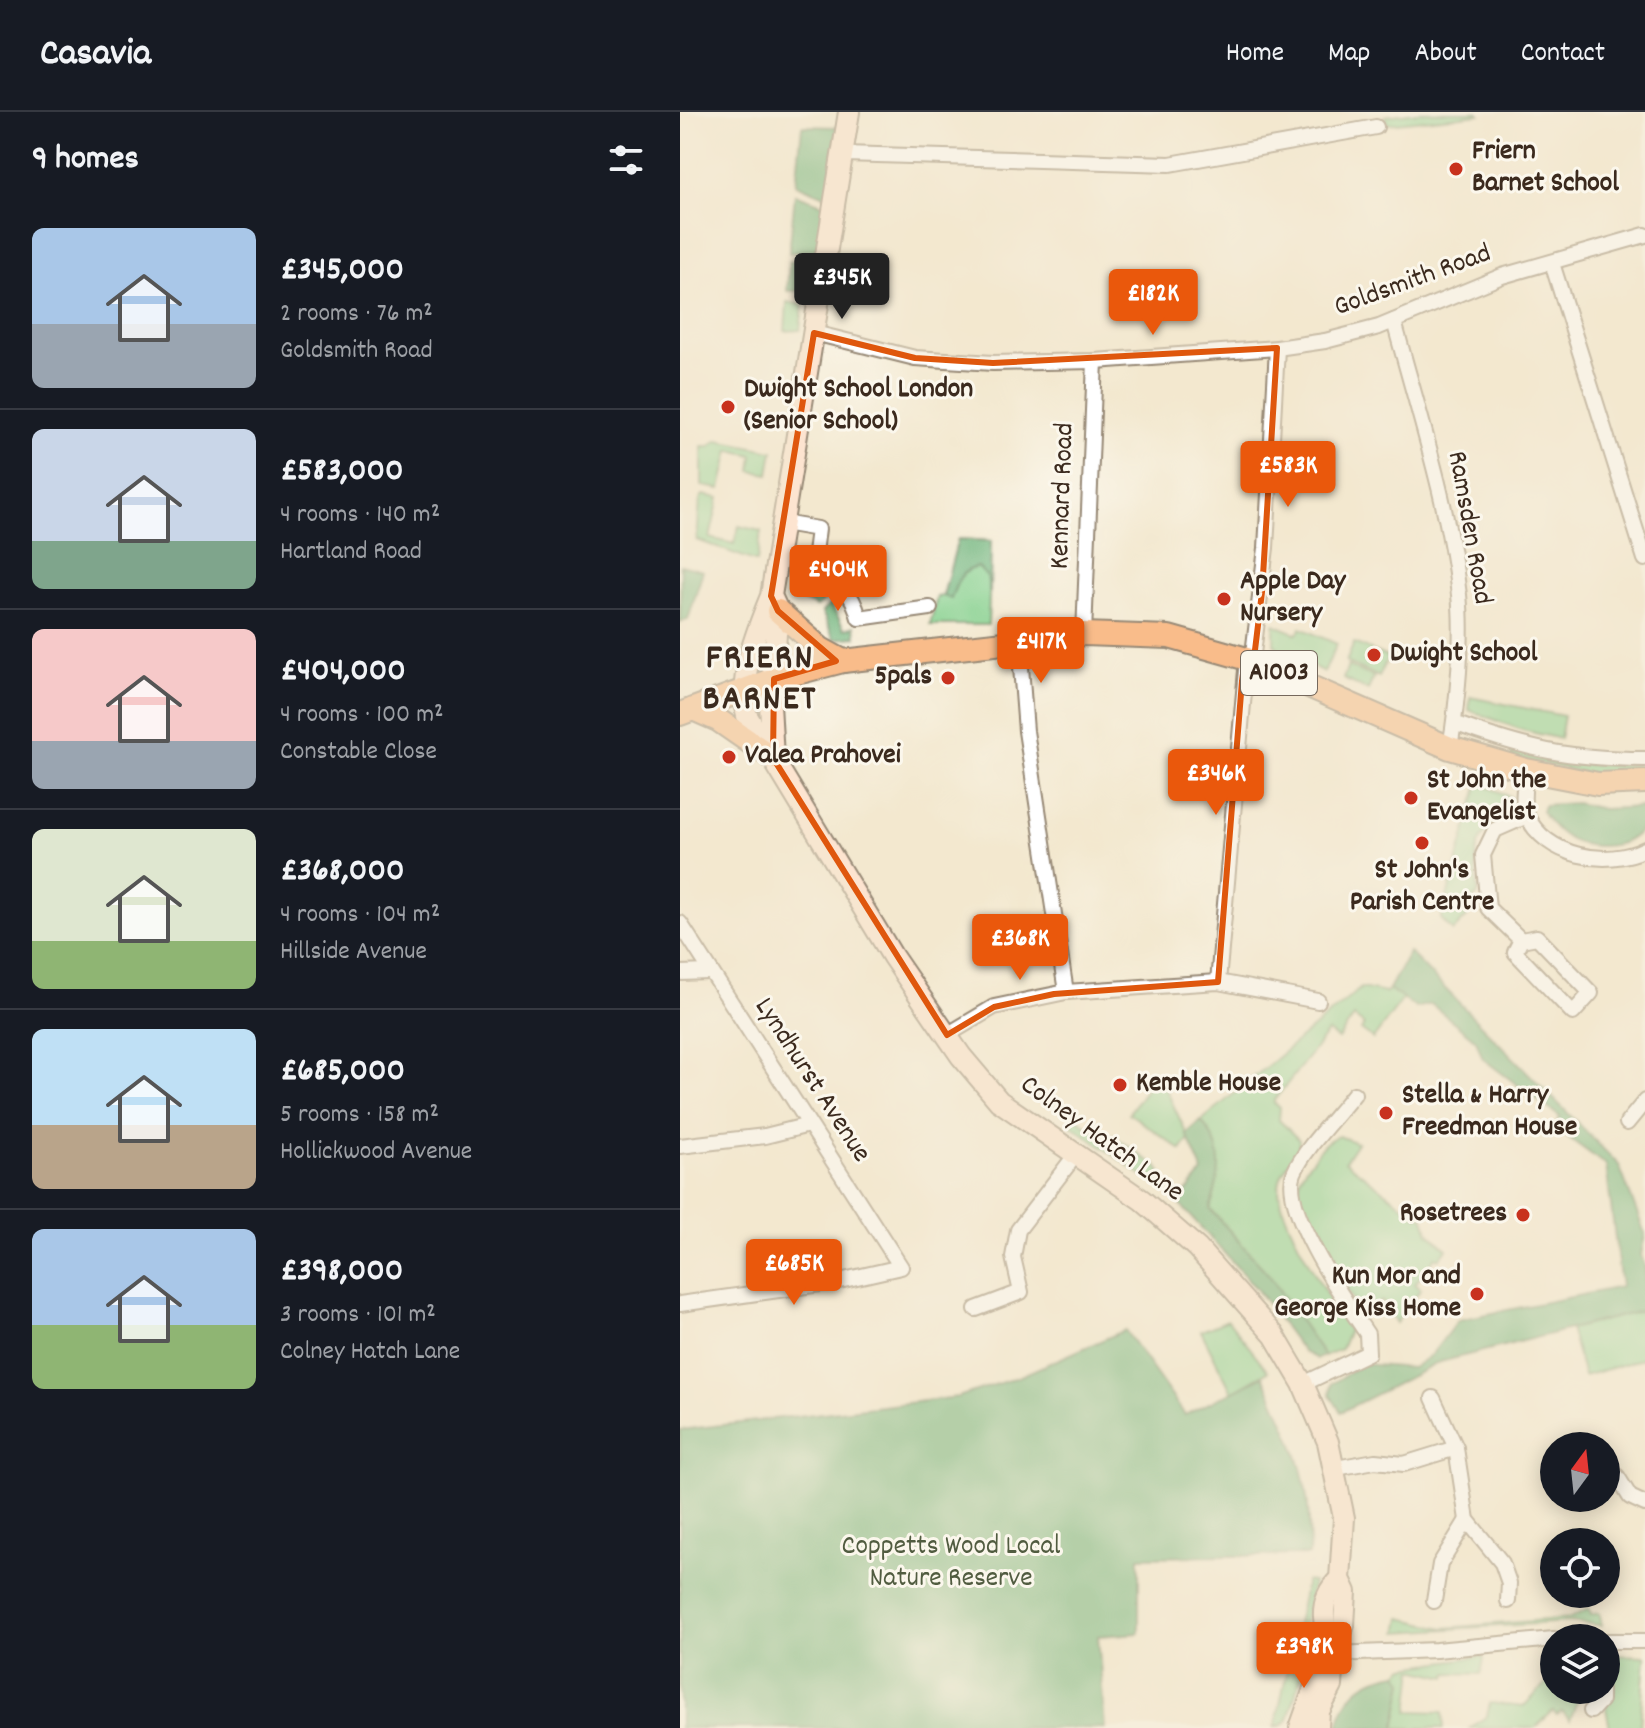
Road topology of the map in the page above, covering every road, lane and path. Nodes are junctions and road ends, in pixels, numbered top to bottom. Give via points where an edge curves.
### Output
1 (849, 112) edge
2 (1376, 127) dead end
3 (844, 154) junction
4 (1645, 235) edge
5 (1552, 263) junction
6 (1394, 321) junction
7 (814, 333) junction
8 (1277, 348) junction
9 (1095, 361) junction
10 (783, 523) junction
11 (1645, 559) edge
12 (775, 604) junction
13 (930, 608) dead end
14 (1084, 634) junction
15 (1019, 641) junction
16 (1249, 660) junction
17 (843, 661) junction
18 (759, 685) junction
19 (687, 712) edge
20 (1454, 723) junction
21 (1450, 748) junction
22 (773, 758) junction
23 (1645, 759) edge
24 (1526, 770) junction
25 (1645, 782) edge
26 (1527, 816) junction
27 (1645, 849) edge
28 (680, 923) edge
29 (1521, 940) junction
30 (709, 972) junction
31 (680, 973) edge
32 (1218, 982) junction
33 (1066, 992) junction
34 (1318, 1001) dead end
35 (947, 1035) junction
36 (1354, 1094) dead end
37 (1645, 1101) edge
38 (1627, 1123) dead end
39 (809, 1125) junction
40 (680, 1146) edge
41 (1077, 1153) junction
42 (680, 1304) edge
43 (976, 1309) dead end
44 (1303, 1384) junction
45 (1433, 1398) dead end
46 (1456, 1448) junction
47 (1336, 1468) junction
48 (1620, 1481) edge
49 (1645, 1504) edge
50 (1467, 1520) junction
51 (1434, 1601) dead end
52 (1508, 1601) dead end
53 (1540, 1640) edge
54 (1620, 1641) edge
55 (1645, 1641) edge
56 (1334, 1654) junction
57 (1597, 1704) edge
58 (1591, 1711) dead end
59 (1300, 1728) edge
60 (1318, 1728) edge

1 - 3 main road
2 - 3 street via 1170,164
3 - 7 main road
4 - 5 street, Goldsmith Road
5 - 6 street, Goldsmith Road via 1454,293
5 - 11 street
6 - 8 street, Goldsmith Road
6 - 20 street, Ramsden Road via 1432,461 1459,597
7 - 9 street, Goldsmith Road via 915,358
7 - 10 main road
8 - 9 street, Goldsmith Road
8 - 16 street via 1266,548
9 - 14 street, Kennard Road
10 - 12 main road
10 - 13 street via 818,529 813,569 854,597 859,618
12 - 17 main road via 821,649
12 - 18 main road
12 - 18 main road via 759,625
14 - 15 main road, A1003
14 - 16 main road, A1003 via 1169,637
15 - 17 main road, A1003
15 - 33 street via 1026,731
16 - 21 main road, A1003
16 - 32 street
17 - 18 main road, A1003
18 - 19 main road, A1003
18 - 22 main road via 770,704
18 - 22 main road, Colney Hatch Lane via 747,716
19 - 22 main road via 718,720
20 - 21 street, Ramsden Road
20 - 23 street via 1542,752
21 - 24 main road, A1003
22 - 35 main road, Colney Hatch Lane via 893,957
24 - 25 main road, A1003 via 1598,784
24 - 26 street
26 - 27 street via 1539,832 1571,854 1607,861
26 - 29 street via 1495,830 1483,855 1488,908
28 - 30 street, Lyndhurst Avenue
29 - 29 street via 1515,952 1573,1013 1591,993 1537,937
30 - 31 street
30 - 39 street, Lyndhurst Avenue
32 - 33 street
32 - 34 street
33 - 35 street via 994,1007
35 - 41 main road, Colney Hatch Lane via 999,1101
36 - 44 street via 1295,1170 1291,1187 1314,1244 1370,1347 1368,1353
37 - 38 street
39 - 40 street
39 - 42 street, Lyndhurst Avenue via 901,1267
41 - 43 street via 1018,1230 1013,1257 1021,1292
41 - 44 main road, Colney Hatch Lane via 1197,1248 1274,1335
44 - 47 main road, Colney Hatch Lane
45 - 46 street
46 - 47 street via 1404,1464 1375,1461
46 - 50 street
47 - 56 main road, Colney Hatch Lane via 1344,1518 1340,1579 1346,1592 1344,1625
48 - 49 street via 1630,1497
50 - 51 street via 1440,1564
50 - 52 street via 1502,1563
53 - 56 street
54 - 55 street
56 - 59 main road, Colney Hatch Lane via 1317,1680
56 - 60 main road, Colney Hatch Lane via 1332,1686 1319,1711
57 - 58 street

